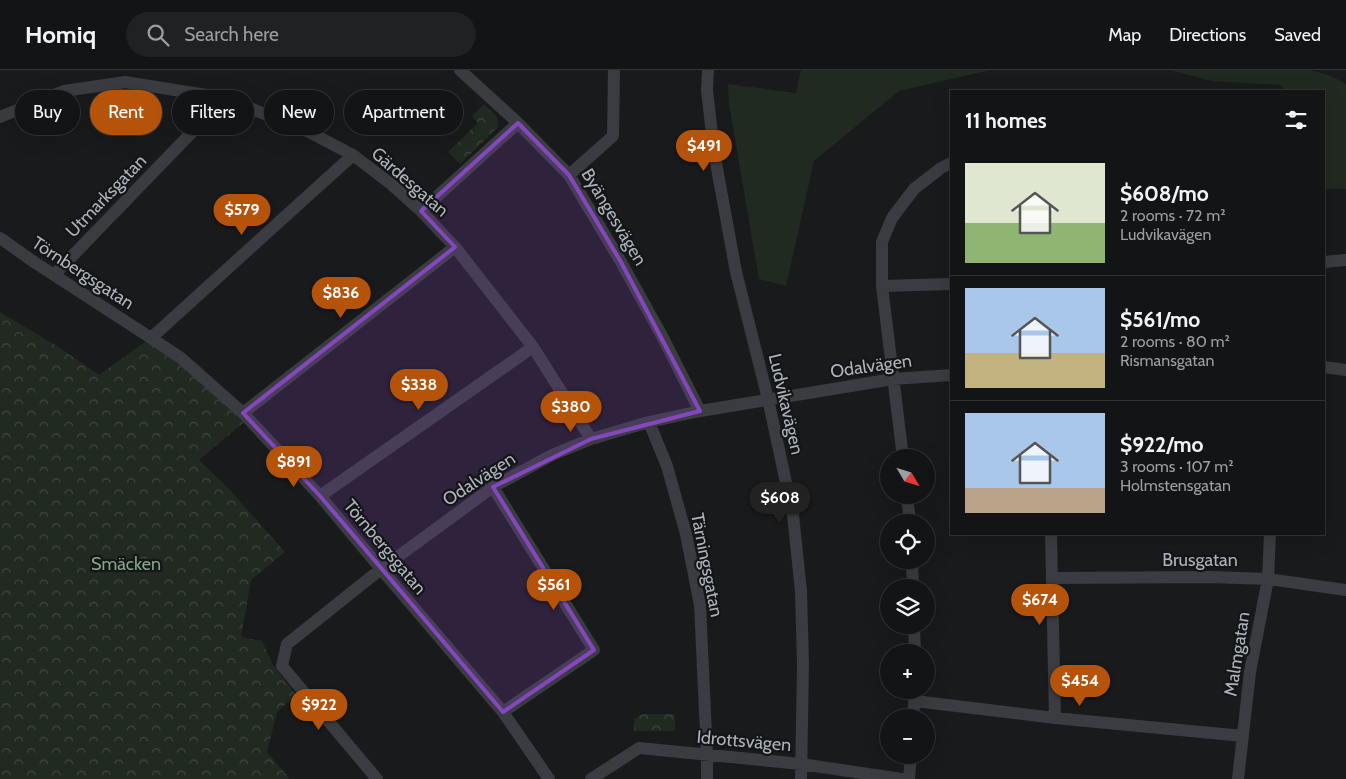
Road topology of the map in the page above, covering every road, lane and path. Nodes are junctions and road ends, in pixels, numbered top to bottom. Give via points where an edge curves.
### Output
1 (460, 70) edge
2 (614, 70) edge
3 (708, 70) edge
4 (126, 76) edge
5 (189, 90) edge
6 (254, 110) edge
7 (0, 117) edge
8 (518, 123) junction
9 (189, 135) edge
10 (353, 155) junction
11 (950, 164) edge
12 (570, 175) junction
13 (421, 211) junction
14 (0, 238) edge
15 (455, 247) junction
16 (1346, 260) edge
17 (1325, 262) edge
18 (54, 276) junction
19 (950, 284) edge
20 (882, 286) junction
21 (151, 338) junction
22 (533, 347) junction
23 (1325, 367) edge
24 (1346, 370) edge
25 (950, 375) edge
26 (892, 379) junction
27 (768, 399) junction
28 (700, 410) junction
29 (243, 413) junction
30 (649, 422) junction
31 (592, 439) junction
32 (902, 449) edge
33 (492, 487) junction
34 (320, 496) junction
35 (1051, 535) edge
36 (1270, 535) edge
37 (381, 570) junction
38 (1053, 578) junction
39 (1268, 579) junction
40 (1346, 590) edge
41 (935, 698) edge
42 (503, 712) junction
43 (1056, 718) junction
44 (1243, 736) junction
45 (707, 755) junction
46 (801, 764) junction
47 (910, 764) edge
48 (377, 779) edge
49 (549, 779) edge
50 (591, 779) edge
51 (707, 779) edge
52 (801, 779) edge
53 (902, 779) edge
54 (909, 779) edge
55 (1238, 779) edge

1 - 8 street, Byängesvägen
2 - 12 street via 613,136
3 - 27 street, Ludvikavägen via 714,152 736,272
4 - 5 street, Gärdesgatan
4 - 7 street, Gärdesgatan via 64,91
6 - 10 street, Gärdesgatan via 307,131
8 - 12 street, Byängesvägen
8 - 13 street
9 - 18 street, Utmarksgatan
10 - 13 street, Gärdesgatan
10 - 21 street
11 - 20 street via 914,189 892,218 882,242
12 - 28 street, Byängesvägen via 662,336
13 - 15 street, Gärdesgatan
14 - 18 street, Törnbergsgatan
15 - 22 street, Gärdesgatan
15 - 29 street
16 - 17 street
18 - 21 street, Törnbergsgatan
19 - 20 street
20 - 26 street
21 - 29 street, Törnbergsgatan via 181,358
22 - 31 street, Gärdesgatan
22 - 34 street
23 - 24 street
25 - 26 street, Odalvägen
26 - 27 street, Odalvägen
26 - 32 street
27 - 28 street, Odalvägen
27 - 46 street, Ludvikavägen via 793,515 801,591
28 - 30 street, Odalvägen
29 - 34 street, Törnbergsgatan
30 - 31 street, Odalvägen
30 - 45 street, Tärningsgatan via 670,476 700,605
31 - 33 street, Odalvägen via 552,455
33 - 37 street, Odalvägen
33 - 42 street via 594,650
34 - 37 street, Törnbergsgatan
35 - 38 street
36 - 39 street, Malmgatan
37 - 42 street, Törnbergsgatan
37 - 48 street, Odalvägen via 287,644 282,666
38 - 39 street, Brusgatan
38 - 43 street
39 - 40 street, Brusgatan
39 - 44 street, Malmgatan via 1250,672
41 - 43 street
42 - 49 street, Törnbergsgatan
43 - 44 street
44 - 55 street, Malmgatan
45 - 46 street, Idrottsvägen
45 - 50 street, Idrottsvägen via 639,748
45 - 51 street, Tärningsgatan
46 - 52 street, Ludvikavägen
46 - 53 street, Idrottsvägen
47 - 54 street

